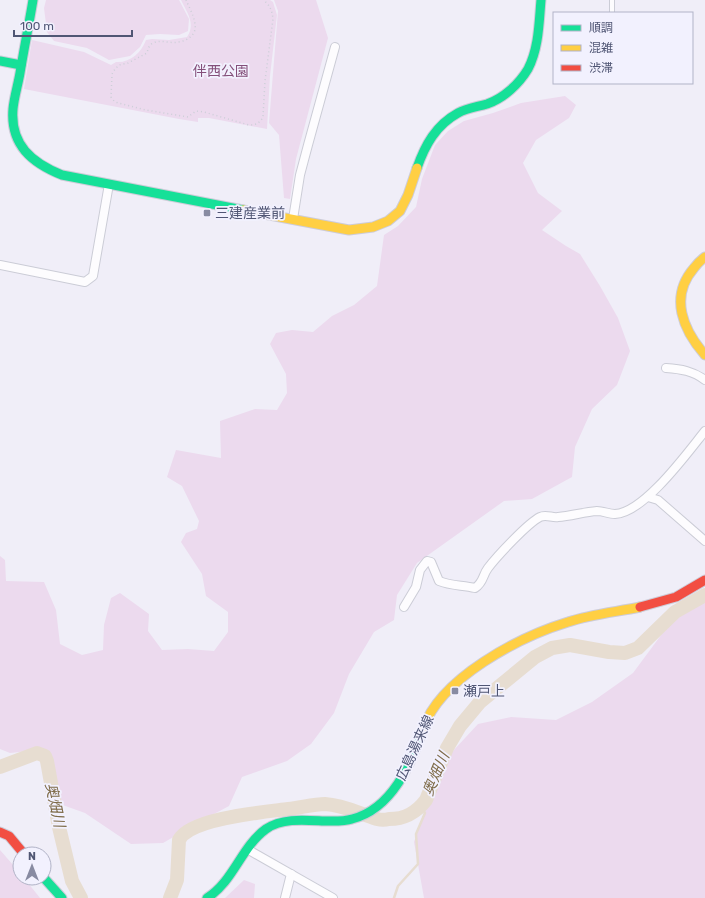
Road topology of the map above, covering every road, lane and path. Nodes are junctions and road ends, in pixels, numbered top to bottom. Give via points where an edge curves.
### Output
1 (33, 0) edge
2 (186, 0) edge
3 (263, 0) edge
4 (541, 0) edge
5 (612, 0) edge
6 (612, 12) edge
7 (335, 47) dead end
8 (0, 61) edge
9 (21, 65) junction
10 (109, 184) junction
11 (293, 219) junction
12 (705, 257) edge
13 (0, 265) edge
14 (705, 355) edge
15 (666, 368) dead end
16 (705, 380) edge
17 (705, 431) edge
18 (648, 497) junction
19 (705, 541) edge
20 (705, 580) edge
21 (404, 607) dead end
22 (0, 832) edge
23 (17, 846) edge
24 (247, 849) junction
25 (291, 874) junction
26 (51, 886) edge
27 (62, 898) edge
28 (207, 898) edge
29 (285, 898) edge
30 (333, 898) edge

1 - 9 street
2 - 3 path via 196,25 194,34 178,43 152,43 147,53 119,65 112,74 111,97 114,102 146,110 188,117 196,111 204,112 255,125 263,117 273,19 272,10
4 - 11 street via 532,60 524,75 510,91 493,101 465,110 448,120 434,133 423,150 404,204 395,215 381,224 362,230 349,230
5 - 6 lane
7 - 11 street via 300,175
8 - 9 street
9 - 10 street via 13,124 17,140 25,153 47,170
10 - 11 street
10 - 13 street via 93,276 86,282
12 - 14 street via 692,271 683,288 680,312 690,337
15 - 16 street via 684,369
17 - 18 street
18 - 19 street via 658,500
18 - 21 street via 627,511 615,514 599,511 538,518 523,530 487,569 481,585 475,588 439,581 431,562 427,561 420,570 416,587
20 - 24 street, 広島湯来線 via 668,601 570,621 533,635 492,657 462,679 440,700 428,716 399,783 379,806 357,818 341,822 289,821 273,824
22 - 23 street via 9,836
24 - 25 street
24 - 28 street, 広島湯来線 via 226,881
25 - 29 street
25 - 30 street
26 - 27 street

